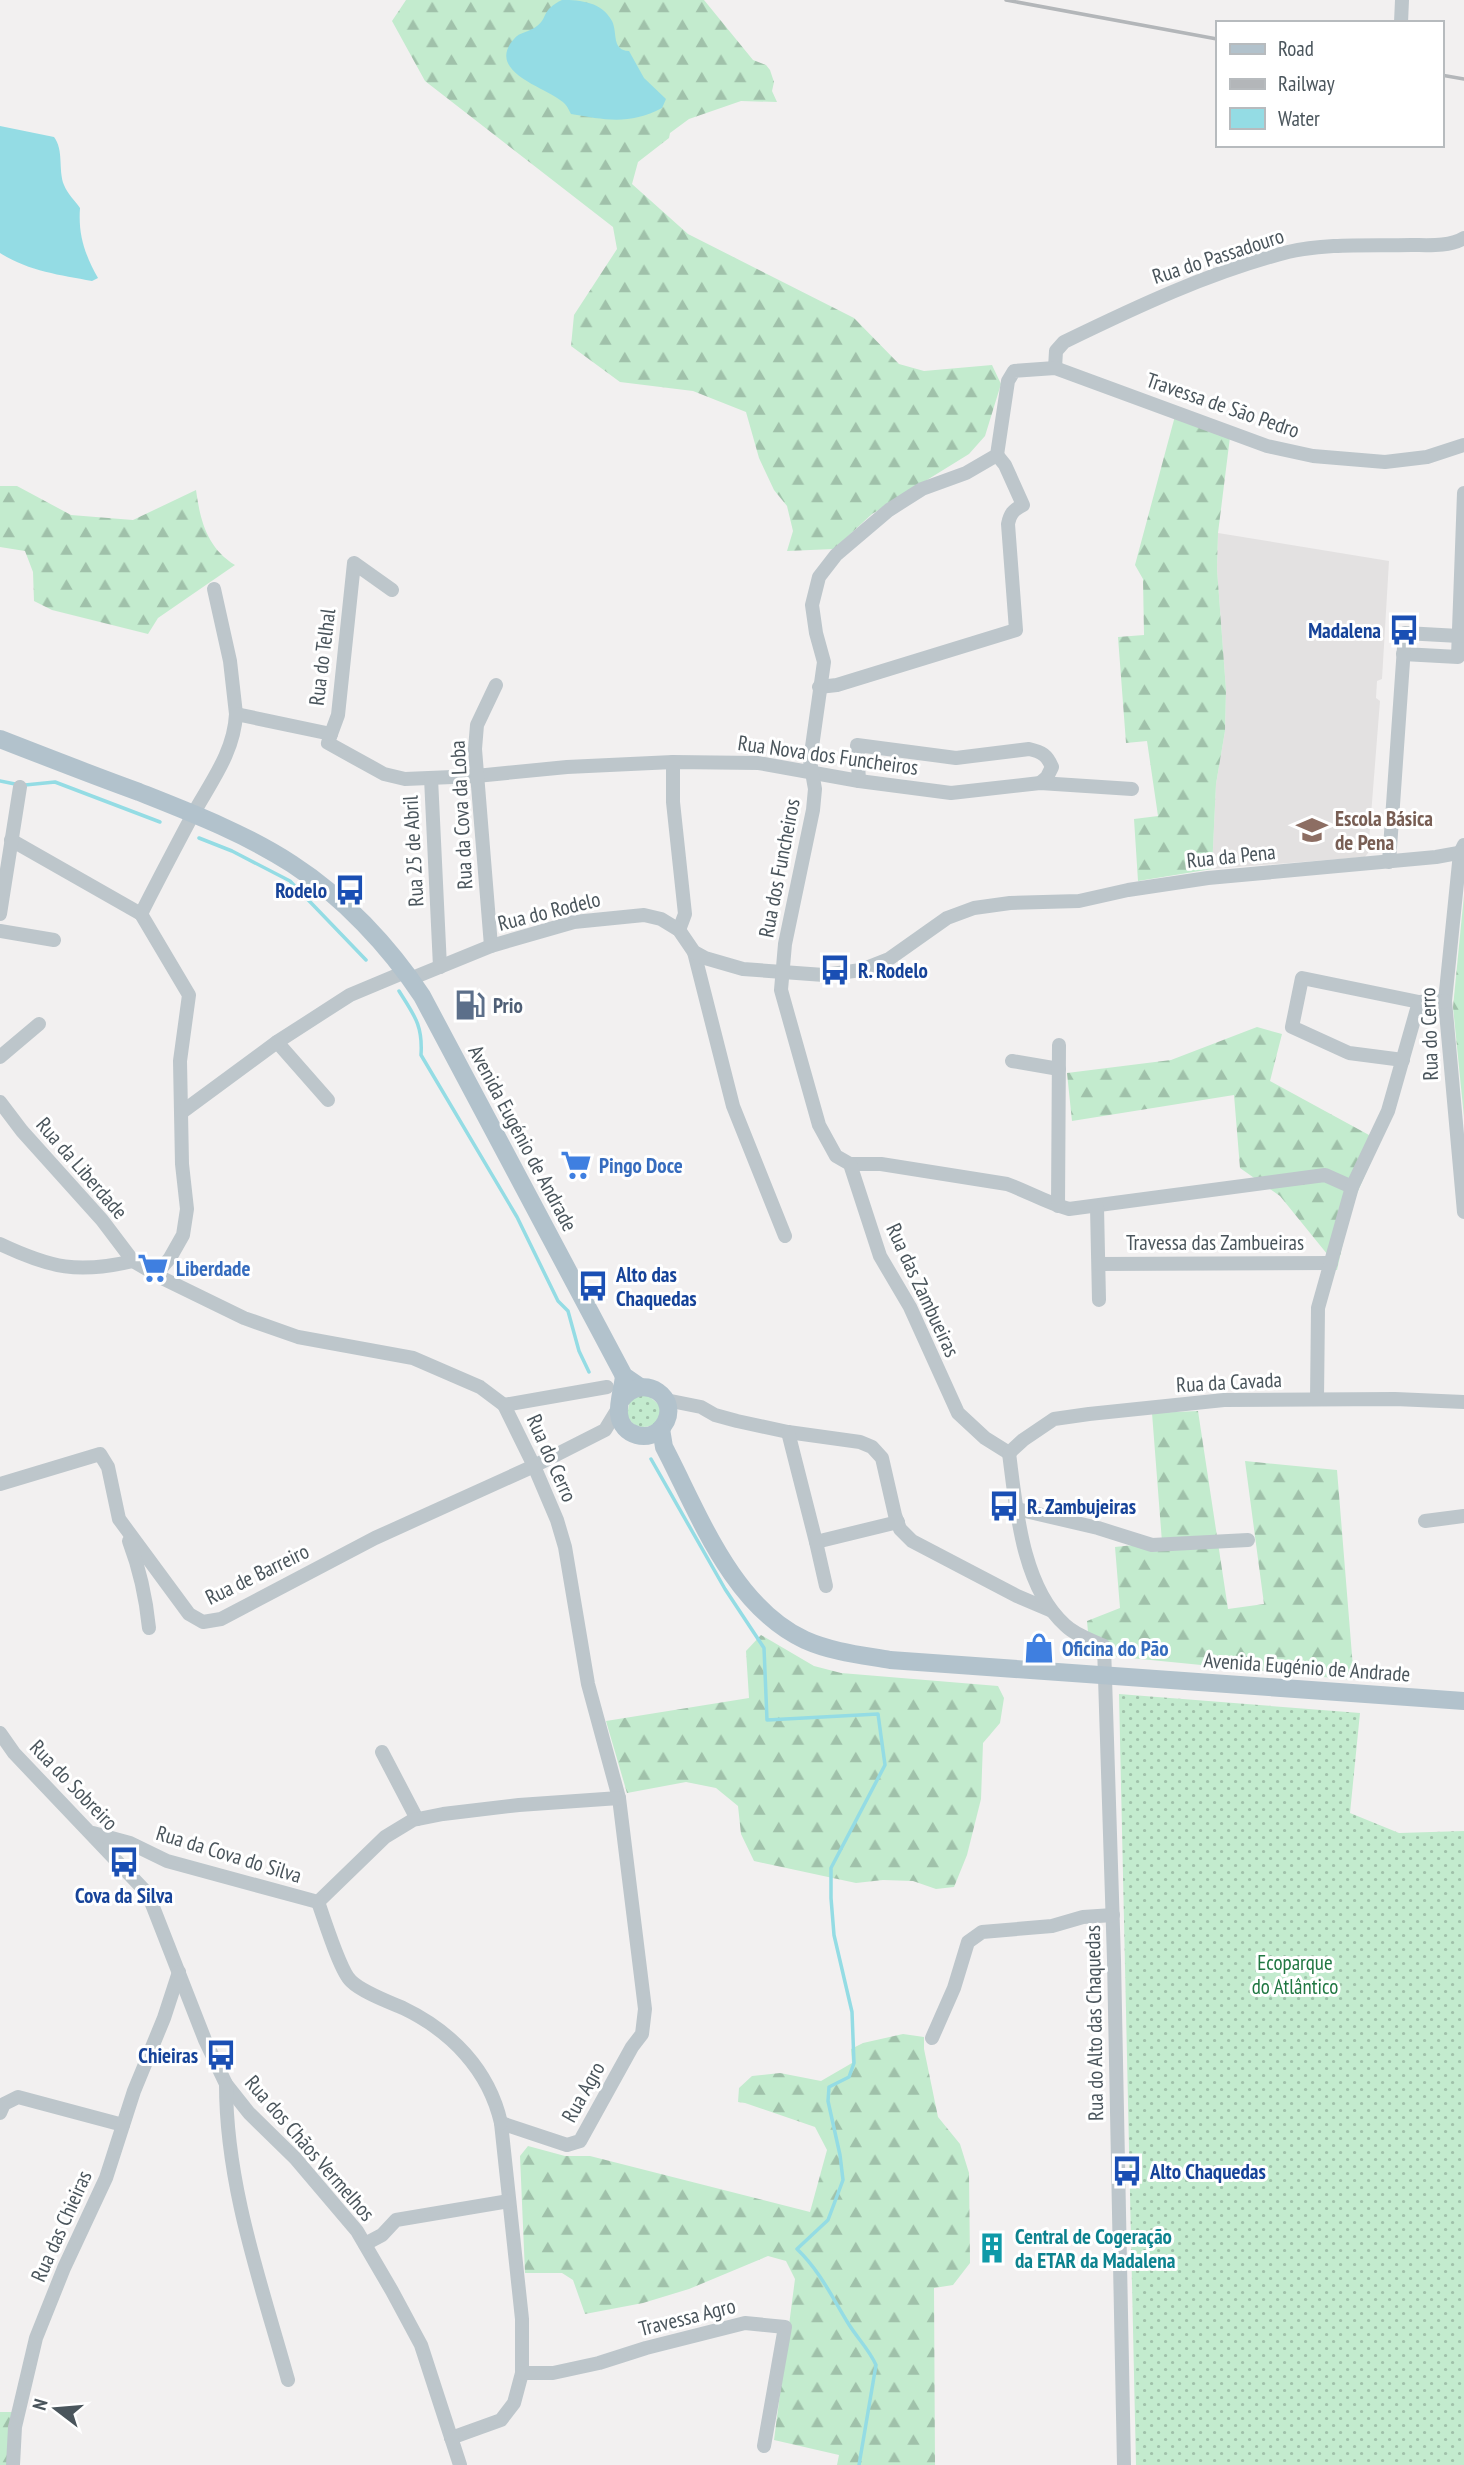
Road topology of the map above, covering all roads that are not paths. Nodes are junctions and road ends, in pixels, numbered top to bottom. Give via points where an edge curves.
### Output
1 (1402, 0) edge
2 (1401, 21) edge
3 (1464, 238) edge
4 (1055, 368) junction
5 (1464, 445) edge
6 (997, 455) junction
7 (1464, 493) edge
8 (214, 589) dead end
9 (392, 590) dead end
10 (1459, 636) junction
11 (1403, 654) junction
12 (496, 685) dead end
13 (819, 687) junction
14 (236, 714) junction
15 (331, 734) junction
16 (0, 739) edge
17 (673, 762) junction
18 (812, 772) junction
19 (476, 776) junction
20 (431, 778) junction
21 (859, 781) junction
22 (1040, 783) junction
23 (20, 787) dead end
24 (1132, 789) dead end
25 (193, 813) junction
26 (11, 840) junction
27 (1463, 850) edge
28 (1389, 862) junction
29 (0, 914) edge
30 (141, 914) junction
31 (679, 930) junction
32 (0, 931) edge
33 (54, 940) dead end
34 (491, 946) junction
35 (694, 953) junction
36 (440, 967) junction
37 (782, 972) junction
38 (408, 975) junction
39 (1445, 1001) junction
40 (1419, 1002) junction
41 (39, 1024) dead end
42 (277, 1042) junction
43 (1059, 1045) dead end
44 (0, 1056) edge
45 (1402, 1060) junction
46 (1012, 1061) dead end
47 (1059, 1069) junction
48 (328, 1100) dead end
49 (0, 1102) edge
50 (182, 1112) junction
51 (850, 1164) junction
52 (1352, 1187) junction
53 (1058, 1206) junction
54 (1097, 1207) junction
55 (1464, 1212) edge
56 (785, 1236) dead end
57 (0, 1244) edge
58 (133, 1261) junction
59 (1331, 1263) junction
60 (1099, 1264) junction
61 (156, 1274) junction
62 (1100, 1300) dead end
63 (624, 1376) junction
64 (607, 1387) dead end
65 (639, 1387) junction
66 (1317, 1399) junction
67 (1464, 1402) edge
68 (620, 1404) junction
69 (504, 1405) junction
70 (656, 1427) junction
71 (605, 1430) junction
72 (788, 1432) junction
73 (1009, 1453) junction
74 (534, 1466) junction
75 (0, 1484) edge
76 (1017, 1509) junction
77 (1464, 1516) edge
78 (1425, 1521) dead end
79 (898, 1522) junction
80 (128, 1531) junction
81 (1248, 1540) dead end
82 (816, 1542) junction
83 (826, 1586) dead end
84 (1050, 1610) junction
85 (149, 1628) dead end
86 (1106, 1675) junction
87 (1464, 1701) edge
88 (0, 1733) edge
89 (382, 1752) dead end
90 (619, 1798) junction
91 (417, 1819) junction
92 (91, 1833) junction
93 (318, 1902) junction
94 (1113, 1915) junction
95 (179, 1972) junction
96 (167, 2010) junction
97 (194, 2010) junction
98 (932, 2038) dead end
99 (226, 2084) junction
100 (0, 2113) edge
101 (501, 2123) junction
102 (123, 2125) junction
103 (509, 2201) junction
104 (365, 2244) junction
105 (522, 2373) junction
106 (288, 2380) dead end
107 (451, 2438) junction
108 (764, 2446) dead end
109 (13, 2465) edge
110 (460, 2465) edge
111 (1124, 2465) edge

1 - 2 street
3 - 4 street, Rua do Passadouro via 1442,244 1290,252 1210,277 1064,342 1056,351
4 - 5 street, Travessa de São Pedro via 1267,446 1313,456 1385,462 1427,457
4 - 6 street via 1014,371 1008,381
6 - 13 street, Rua dos Funcheiros via 922,489 889,510 836,555 819,577 812,605 824,662
6 - 13 street via 1023,505 1010,515 1008,524 1016,630
7 - 10 street
8 - 14 street
9 - 15 street, Rua do Telhal via 354,563 338,715
10 - 11 street via 1405,633
10 - 11 street via 1458,657
11 - 28 street
12 - 19 street, Rua da Cova da Loba via 477,724
13 - 18 street, Rua dos Funcheiros
14 - 15 street, Rua do Telhal
14 - 25 street via 220,769
15 - 20 street via 328,743 384,774
16 - 25 main road, Avenida Eugénio de Andrade
17 - 18 street, Rua Nova dos Funcheiros via 760,763
17 - 19 street, Rua Nova dos Funcheiros
17 - 31 street via 685,914
18 - 21 street, Rua Nova dos Funcheiros
18 - 37 street, Rua dos Funcheiros via 813,810
19 - 20 street, Rua 25 de Abril
19 - 34 street, Rua da Cova da Loba
20 - 36 street, Rua 25 de Abril
21 - 22 street, Rua Nova dos Funcheiros via 951,793
21 - 22 street via 857,745 956,758 1029,749 1048,757 1052,767
22 - 24 street, Rua Nova dos Funcheiros
23 - 26 street
25 - 30 street
25 - 38 main road, Avenida Eugénio de Andrade via 255,841 295,866 344,905
26 - 29 street
26 - 30 street
27 - 28 street, Rua da Pena
27 - 39 street, Rua do Cerro
28 - 37 street, Rua da Pena via 1208,878 1079,901 974,908 947,918 889,959 861,970 824,975
30 - 50 street via 189,995 180,1061
31 - 34 street, Rua do Rodelo via 662,919 619,916 574,922
31 - 35 street
32 - 33 street
34 - 36 street, Rua do Rodelo
35 - 37 street via 743,969
35 - 56 street via 733,1106
36 - 38 street, Rua do Rodelo
37 - 51 street, Rua das Zambueiras via 781,990 819,1125 836,1156
38 - 42 street, Rua do Rodelo via 350,995
38 - 63 main road, Avenida Eugénio de Andrade
39 - 40 street
39 - 55 street, Rua do Cerro
40 - 45 street
40 - 45 street via 1301,978 1292,1027 1349,1053
41 - 44 street
42 - 48 street
42 - 50 street, Rua do Rodelo
43 - 47 street
45 - 52 street via 1388,1111
46 - 47 street
47 - 53 street
49 - 58 street, Rua da Liberdade
50 - 61 street via 187,1209 183,1235
51 - 53 street via 881,1164 1007,1184
51 - 73 street, Rua das Zambueiras via 880,1256 910,1307 958,1413
52 - 54 street via 1325,1175
52 - 59 street
53 - 54 street
54 - 60 street, Travessa das Zambueiras
57 - 58 street via 48,1264 74,1269
58 - 61 street, Rua do Cerro
59 - 60 street, Travessa das Zambueiras
59 - 66 street via 1318,1308
60 - 62 street, Travessa das Zambueiras
61 - 69 street, Rua do Cerro via 244,1318 298,1338 413,1358 480,1387
63 - 65 main road, Avenida Eugénio de Andrade
63 - 68 main road
64 - 69 street
65 - 68 main road
65 - 70 main road, Avenida Eugénio de Andrade via 655,1389
66 - 67 street, Rua da Cavada
66 - 73 street, Rua da Cavada via 1224,1400 1054,1419
68 - 70 main road, Avenida Eugénio de Andrade via 621,1423
68 - 71 street
69 - 74 street, Rua do Cerro
70 - 71 street
70 - 72 street via 688,1404
70 - 86 main road, Avenida Eugénio de Andrade via 739,1584 774,1620 805,1640 844,1653 890,1660
71 - 74 street, Rua de Barreiro
72 - 79 street via 873,1447 882,1458
72 - 82 street
73 - 76 street
74 - 80 street, Rua de Barreiro via 375,1538 221,1619 203,1622 190,1614
74 - 90 street, Rua do Cerro via 565,1547 588,1684
75 - 80 street, Rua de Barreiro via 100,1454 108,1467 119,1519
76 - 81 street via 1152,1545
76 - 84 street via 1024,1545
77 - 78 street
79 - 82 street
79 - 84 street via 912,1541
80 - 85 street via 146,1597
82 - 83 street
84 - 86 street, Rua do Alto das Chaquedas via 1068,1628 1104,1646
86 - 87 main road, Avenida Eugénio de Andrade
86 - 94 street, Rua do Alto das Chaquedas
88 - 92 street, Rua do Sobreiro via 13,1753
89 - 91 street
90 - 91 street, Rua da Cova do Silva
90 - 101 street, Rua Agro via 645,2009 642,2034 580,2141 567,2145
91 - 93 street, Rua da Cova do Silva via 385,1836
92 - 93 street, Rua da Cova do Silva via 130,1843 167,1861
92 - 95 street, Rua do Sobreiro via 148,1894
93 - 101 street via 351,1982 429,2021 447,2035 480,2071
94 - 98 street via 982,1932 968,1941
94 - 111 street, Rua do Alto das Chaquedas
95 - 96 street, Rua das Chieiras
95 - 97 street, Rua dos Chãos Vermelhos
96 - 97 street
96 - 102 street, Rua das Chieiras
97 - 99 street, Rua dos Chãos Vermelhos
99 - 104 street, Rua dos Chãos Vermelhos via 295,2158
99 - 106 street via 226,2122 237,2197
100 - 102 street via 4,2104 18,2097
101 - 103 street
102 - 109 street, Rua das Chieiras via 106,2178 36,2338 15,2427
103 - 104 street via 396,2220 383,2235
103 - 105 street via 522,2319
104 - 107 street, Rua dos Chãos Vermelhos via 421,2345
105 - 107 street via 514,2403 501,2420
105 - 108 street, Travessa Agro via 553,2374 745,2323 785,2327
107 - 110 street, Rua dos Chãos Vermelhos

